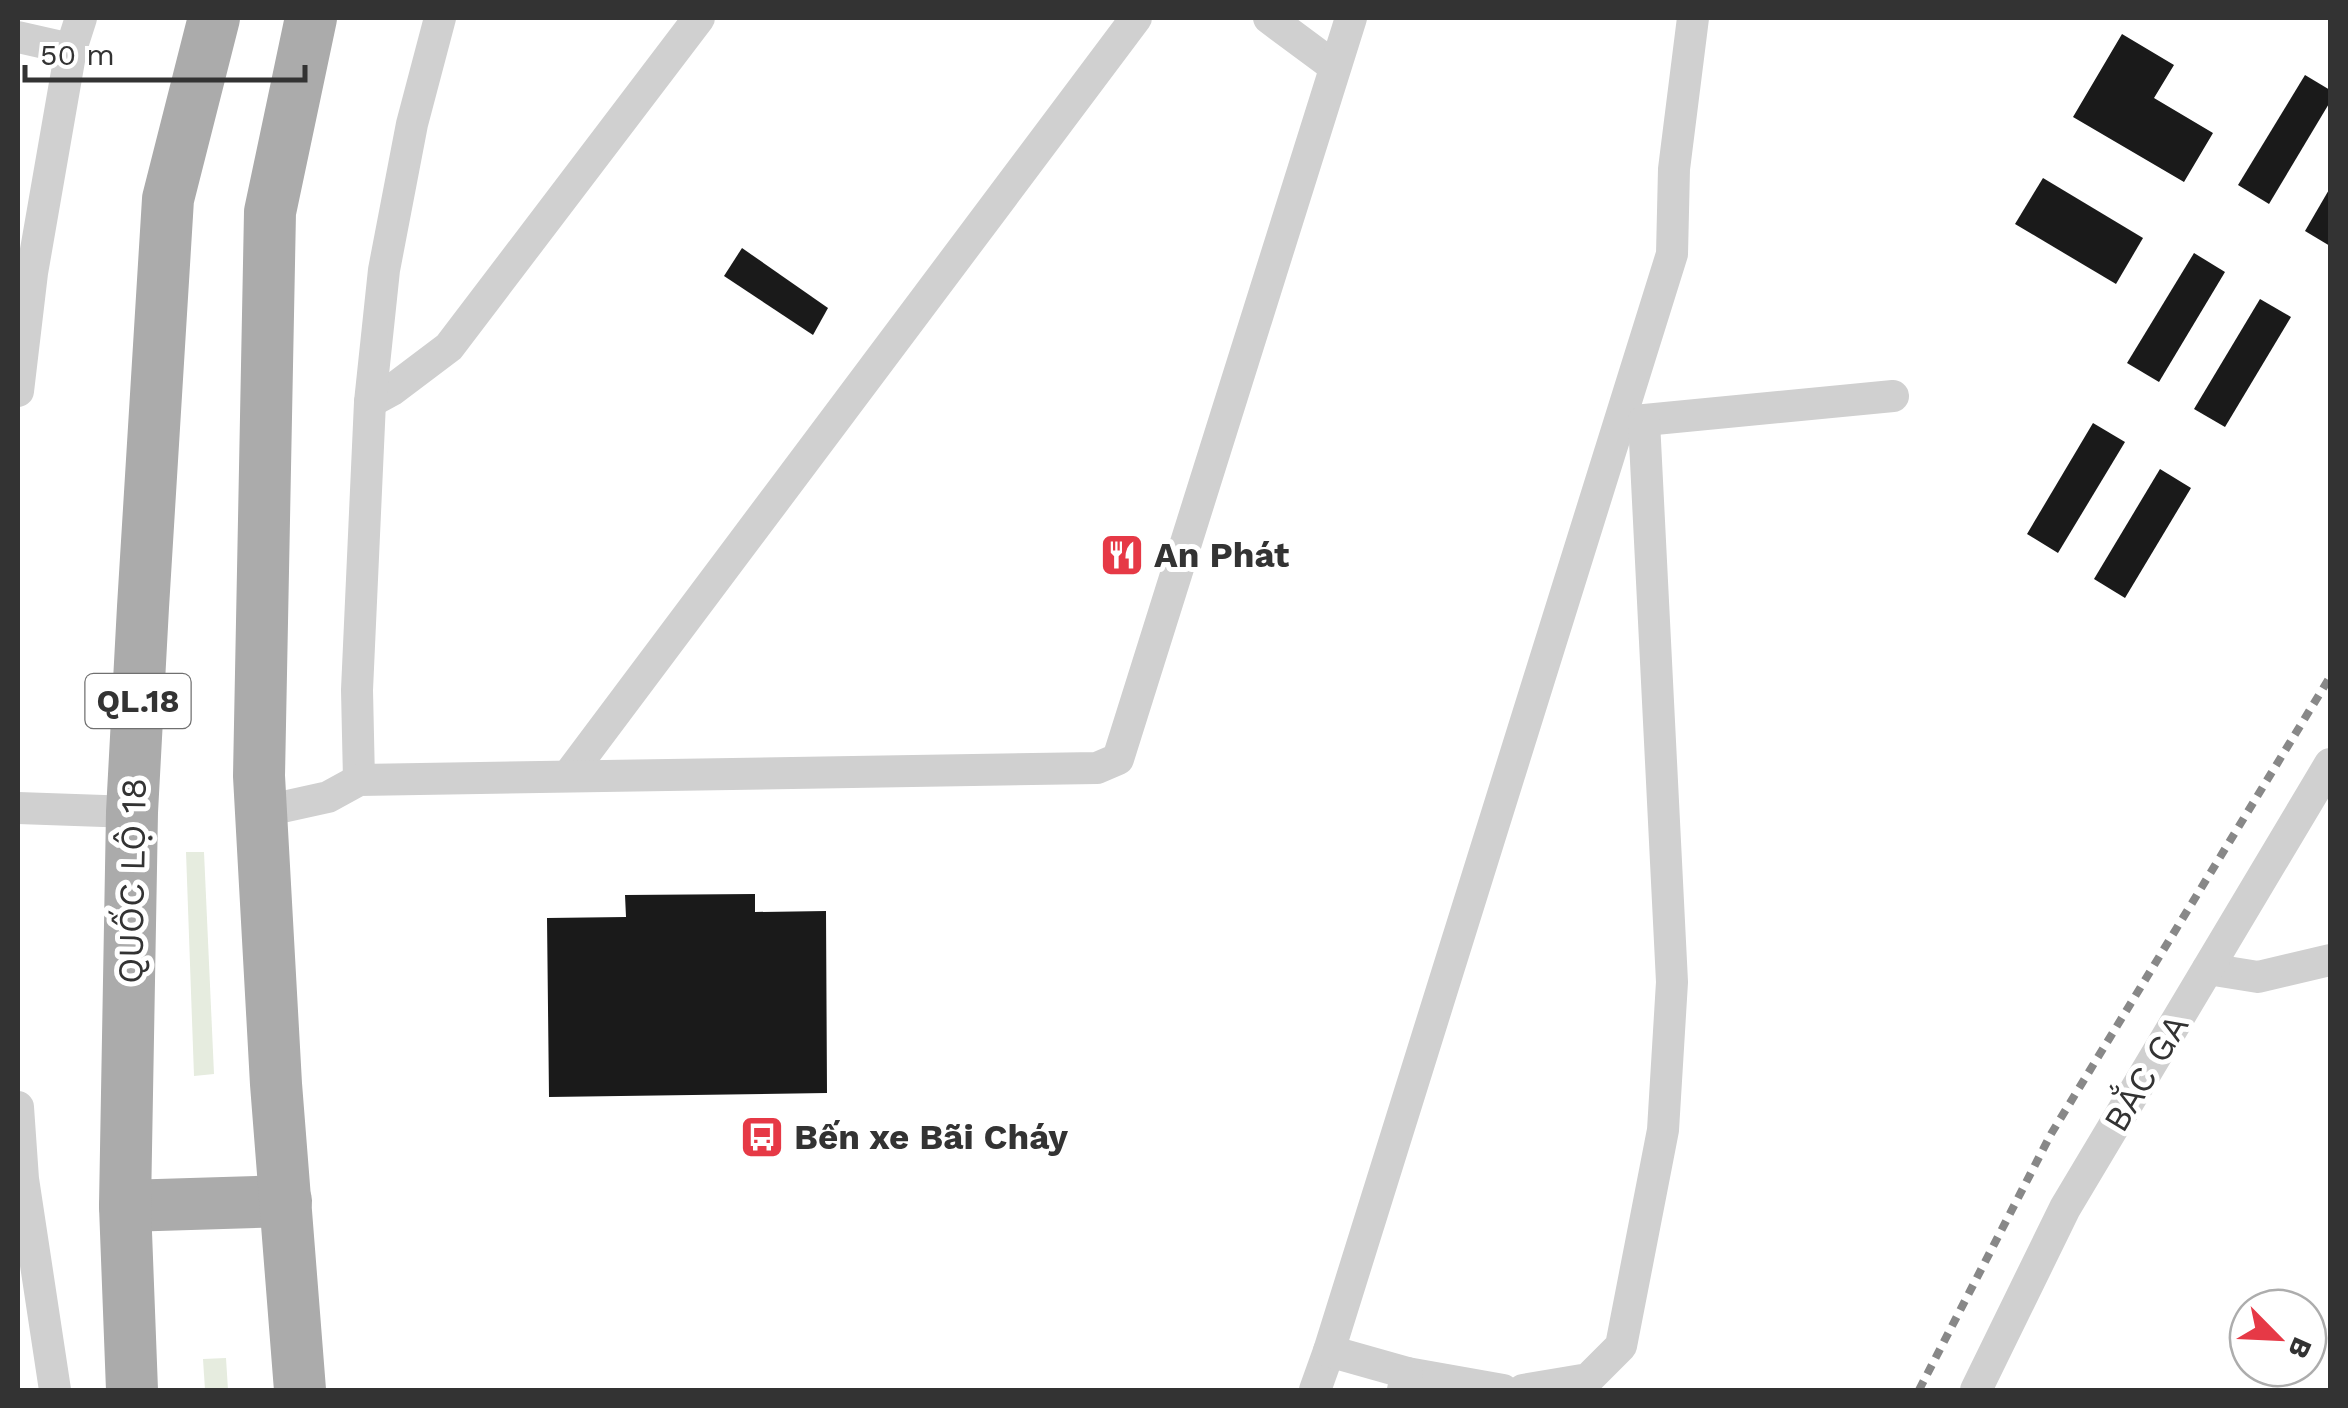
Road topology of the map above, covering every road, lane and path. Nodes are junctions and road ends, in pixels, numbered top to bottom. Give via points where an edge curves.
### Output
1 (214, 18) edge
2 (311, 18) edge
3 (440, 18) edge
4 (699, 18) edge
5 (1136, 18) edge
6 (1268, 18) edge
7 (1351, 18) edge
8 (1693, 18) edge
9 (76, 33) edge
10 (18, 37) edge
11 (1335, 67) junction
12 (18, 391) edge
13 (1893, 396) dead end
14 (370, 402) junction
15 (1632, 422) junction
16 (2330, 764) edge
17 (568, 776) junction
18 (360, 780) junction
19 (18, 808) edge
20 (132, 812) junction
21 (260, 812) junction
22 (2330, 960) edge
23 (2208, 969) junction
24 (18, 1106) edge
25 (286, 1201) junction
26 (126, 1206) junction
27 (1329, 1351) junction
28 (1405, 1382) edge
29 (55, 1390) edge
30 (132, 1390) edge
31 (300, 1390) edge
32 (1315, 1390) edge
33 (1503, 1390) edge
34 (1523, 1390) edge
35 (1976, 1390) edge

1 - 20 main road, QUỐC LỘ 18 / QL.18 via 168,199
2 - 21 main road via 270,212
3 - 14 street via 388,252
4 - 14 street via 448,347
5 - 17 street
6 - 11 street
7 - 11 street
8 - 15 street via 1674,169 1672,254
9 - 10 street
9 - 12 street via 32,272
11 - 17 street via 1118,759 1097,768
13 - 15 street
14 - 18 street via 357,690
15 - 27 street
15 - 34 street via 1672,982 1664,1130 1621,1346 1588,1380
16 - 23 street, BẮC GA
17 - 18 street
18 - 21 street via 328,797
19 - 20 street
20 - 26 main road, QUỐC LỘ 18 / QL.18
21 - 25 main road
22 - 23 street via 2258,977
23 - 35 street, BẮC GA via 2065,1208
24 - 29 street
25 - 26 main road
25 - 31 main road
26 - 30 main road, QUỐC LỘ 18 / QL.18
27 - 28 street
27 - 32 street
28 - 33 street

